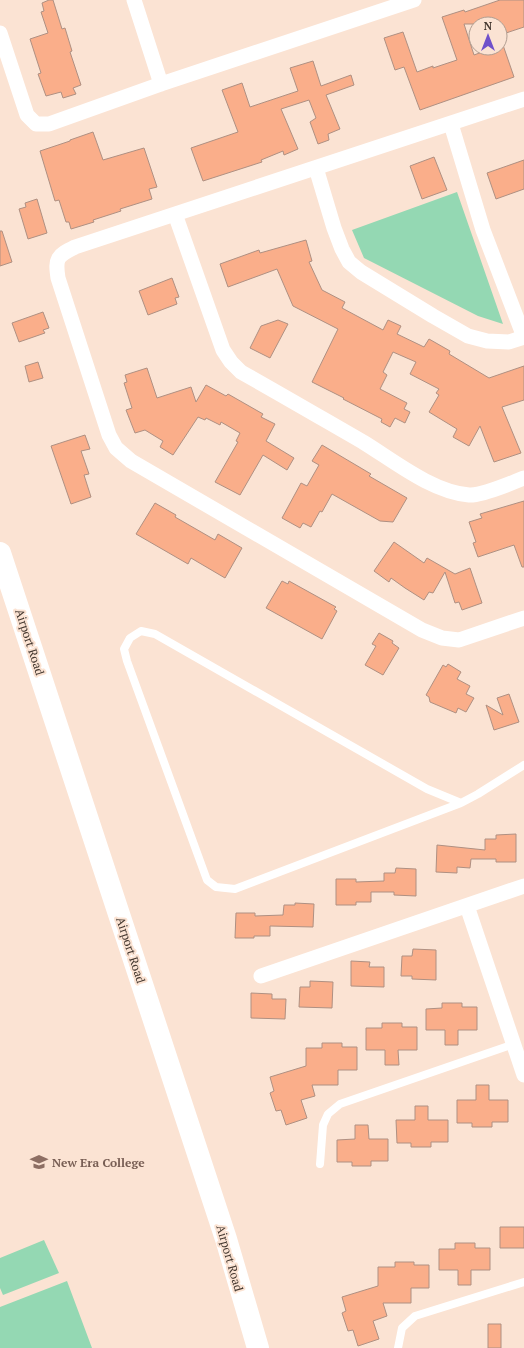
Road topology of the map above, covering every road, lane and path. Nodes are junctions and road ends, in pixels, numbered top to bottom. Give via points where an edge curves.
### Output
1 (134, 0) edge
2 (411, 0) edge
3 (0, 33) edge
4 (161, 84) junction
5 (524, 99) edge
6 (451, 124) junction
7 (316, 168) junction
8 (175, 214) junction
9 (524, 337) edge
10 (524, 478) edge
11 (0, 553) edge
12 (524, 618) edge
13 (524, 765) edge
14 (461, 802) junction
15 (524, 886) edge
16 (467, 906) junction
17 (261, 976) dead end
18 (514, 1044) junction
19 (524, 1074) edge
20 (320, 1164) dead end
21 (226, 1239) junction
22 (524, 1282) edge
23 (258, 1348) edge
24 (271, 1348) edge
25 (398, 1348) edge

1 - 4 street
2 - 4 street
3 - 4 street via 27,115 36,124 49,124
5 - 6 street
6 - 7 street
6 - 9 street via 483,230
7 - 8 street
7 - 9 street via 342,249 349,262 361,272 468,336 487,341 509,342
8 - 10 street via 223,350 241,372 431,484 449,492 470,495
8 - 12 street via 75,248 58,257 56,264 80,349 109,435 116,448 131,461 422,630 442,638 459,640
11 - 21 main road, Airport Road
13 - 14 lane
14 - 14 lane via 235,889 216,887 207,880 124,649 130,638 141,631 155,634 427,789
15 - 16 street
16 - 17 street
16 - 18 street
18 - 19 street
18 - 20 lane via 340,1104 328,1114 323,1125
21 - 23 main road, Airport Road
21 - 24 main road via 258,1310
22 - 25 lane via 415,1316 402,1328

